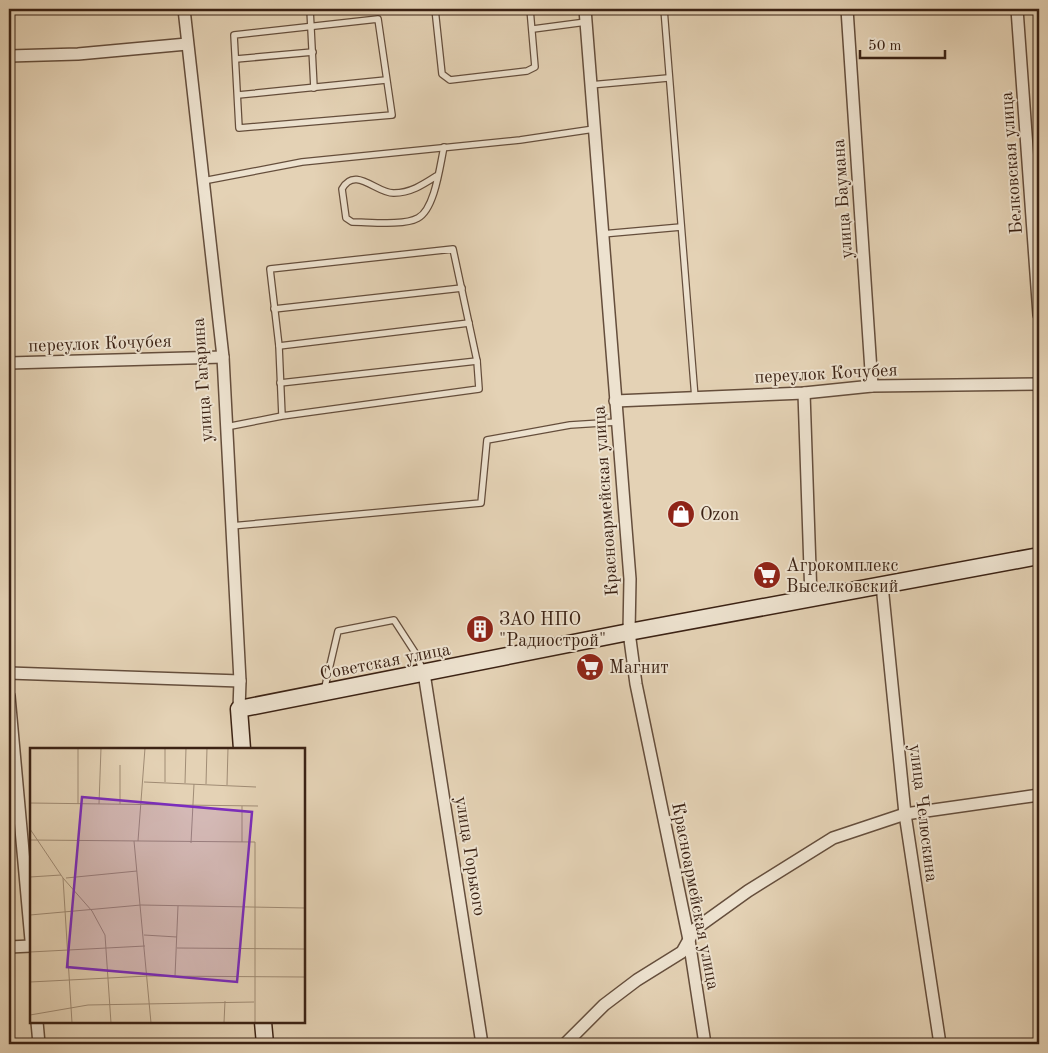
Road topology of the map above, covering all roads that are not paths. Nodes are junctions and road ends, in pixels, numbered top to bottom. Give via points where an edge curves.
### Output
1 (184, 9) edge
2 (310, 9) edge
3 (436, 9) edge
4 (530, 9) edge
5 (585, 9) edge
6 (664, 9) edge
7 (847, 9) edge
8 (1017, 9) edge
9 (586, 22) junction
10 (311, 27) junction
11 (533, 28) junction
12 (187, 44) junction
13 (313, 52) junction
14 (9, 56) edge
15 (236, 59) junction
16 (668, 78) junction
17 (386, 80) junction
18 (590, 85) junction
19 (314, 88) junction
20 (238, 95) junction
21 (594, 129) junction
22 (444, 147) junction
23 (438, 175) junction
24 (203, 181) junction
25 (681, 226) junction
26 (602, 234) junction
27 (462, 288) junction
28 (274, 309) junction
29 (1039, 316) edge
30 (469, 323) junction
31 (279, 346) junction
32 (223, 357) junction
33 (477, 361) junction
34 (9, 363) edge
35 (280, 383) junction
36 (1039, 384) edge
37 (872, 386) junction
38 (804, 393) junction
39 (695, 398) junction
40 (615, 401) junction
41 (282, 416) junction
42 (617, 422) junction
43 (226, 427) junction
44 (231, 526) junction
45 (1039, 556) edge
46 (882, 585) junction
47 (811, 598) junction
48 (629, 632) junction
49 (9, 673) edge
50 (424, 673) junction
51 (240, 681) junction
52 (323, 693) junction
53 (9, 696) edge
54 (239, 709) junction
55 (242, 748) edge
56 (1039, 795) edge
57 (905, 814) junction
58 (14, 815) edge
59 (30, 933) edge
60 (689, 940) junction
61 (30, 946) edge
62 (9, 947) edge
63 (37, 1023) edge
64 (263, 1023) edge
65 (39, 1044) edge
66 (264, 1044) edge
67 (482, 1044) edge
68 (565, 1044) edge
69 (705, 1044) edge
70 (940, 1044) edge

1 - 12 street, улица Гагарина
2 - 10 lane
3 - 11 lane via 442,74 450,80 527,72 536,62
4 - 11 lane
5 - 9 street, Красноармейская улица
6 - 16 lane
7 - 37 street, улица Баумана
8 - 29 street, Белковская улица
9 - 11 lane
9 - 18 street, Красноармейская улица
10 - 13 lane
10 - 15 lane via 234,35
10 - 17 lane via 378,19
12 - 14 street via 78,54
12 - 24 street, улица Гагарина
13 - 15 lane
13 - 19 lane
15 - 20 lane
16 - 18 lane
16 - 25 lane
17 - 19 lane
17 - 20 lane via 392,115 239,128
18 - 21 street, Красноармейская улица
19 - 20 lane
21 - 22 lane
21 - 26 street, Красноармейская улица
22 - 23 lane
22 - 24 lane via 302,162
23 - 23 lane via 429,206 418,219 352,222 346,218 342,189 349,181 369,182 392,194 417,188
24 - 32 street, улица Гагарина
25 - 26 lane
25 - 39 lane
26 - 40 street, Красноармейская улица
27 - 28 lane
27 - 28 lane via 454,249 270,269
27 - 30 lane
28 - 31 lane
30 - 31 lane
30 - 33 lane
31 - 35 lane
32 - 34 street, переулок Кочубея
32 - 43 street, улица Гагарина
33 - 35 lane
33 - 41 lane via 479,389
35 - 41 lane
36 - 37 street, переулок Кочубея
37 - 38 street, переулок Кочубея
38 - 39 street, переулок Кочубея
38 - 47 street
39 - 40 street, переулок Кочубея
40 - 42 street, Красноармейская улица
41 - 43 lane
42 - 44 lane via 570,425 487,440 481,503
42 - 48 street, Красноармейская улица via 630,579
43 - 44 street, улица Гагарина
44 - 51 street, улица Гагарина
45 - 46 street, Советская улица
46 - 47 street, Советская улица
46 - 57 street, улица Челюскина
47 - 48 street, Советская улица
48 - 50 street, Советская улица
48 - 60 street, Красноармейская улица via 636,684
49 - 51 street
50 - 52 street, Советская улица
50 - 52 lane via 394,620 338,631
50 - 67 street, улица Горького
51 - 54 street, улица Гагарина
52 - 54 street, Советская улица
53 - 58 street
54 - 55 street, улица Гагарина
56 - 57 street
57 - 60 street via 833,838 748,891 695,929
57 - 70 street, улица Челюскина
58 - 59 street
60 - 68 street via 682,952 637,980
60 - 69 street, Красноармейская улица
61 - 62 street
63 - 65 street
64 - 66 street

